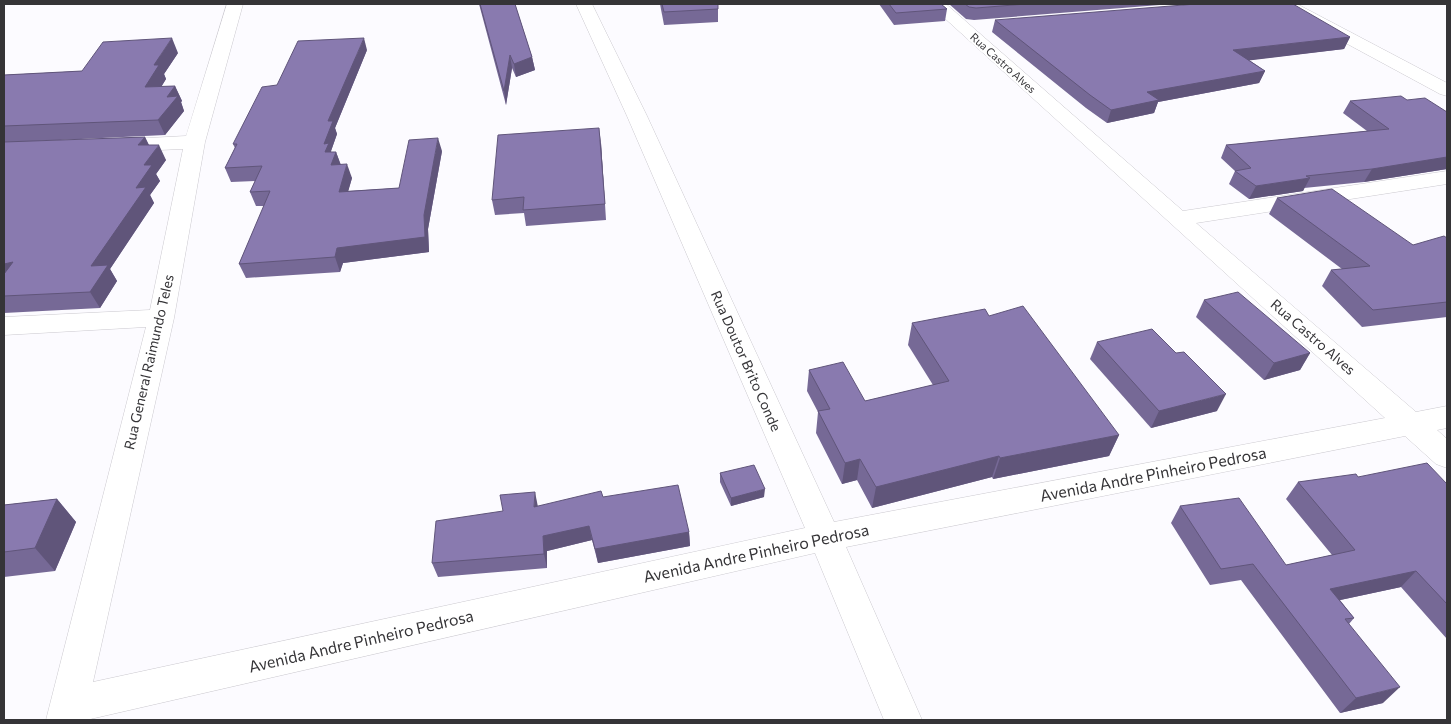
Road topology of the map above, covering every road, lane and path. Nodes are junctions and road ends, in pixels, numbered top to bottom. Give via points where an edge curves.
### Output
1 (235, 4) edge
2 (584, 4) edge
3 (936, 4) edge
4 (1285, 4) edge
5 (1447, 90) edge
6 (195, 142) junction
7 (93, 147) edge
8 (1447, 177) edge
9 (1178, 219) junction
10 (160, 318) junction
11 (4, 326) edge
12 (1447, 417) edge
13 (1412, 424) junction
14 (1447, 456) edge
15 (825, 537) junction
16 (67, 713) edge
17 (903, 720) edge

1 - 6 street, Rua General Raimundo Teles
2 - 15 street, Rua Doutor Brito Conde
3 - 9 street, Rua Castro Alves via 972,26
4 - 5 street
6 - 7 street
6 - 10 street, Rua General Raimundo Teles
8 - 9 street
9 - 13 street, Rua Castro Alves
10 - 11 street
10 - 16 street, Rua General Raimundo Teles
12 - 13 street, Avenida Andre Pinheiro Pedrosa
13 - 14 street, Rua Castro Alves
13 - 15 street, Avenida Andre Pinheiro Pedrosa
15 - 16 street, Avenida Andre Pinheiro Pedrosa
15 - 17 street, Rua Doutor Brito Conde

